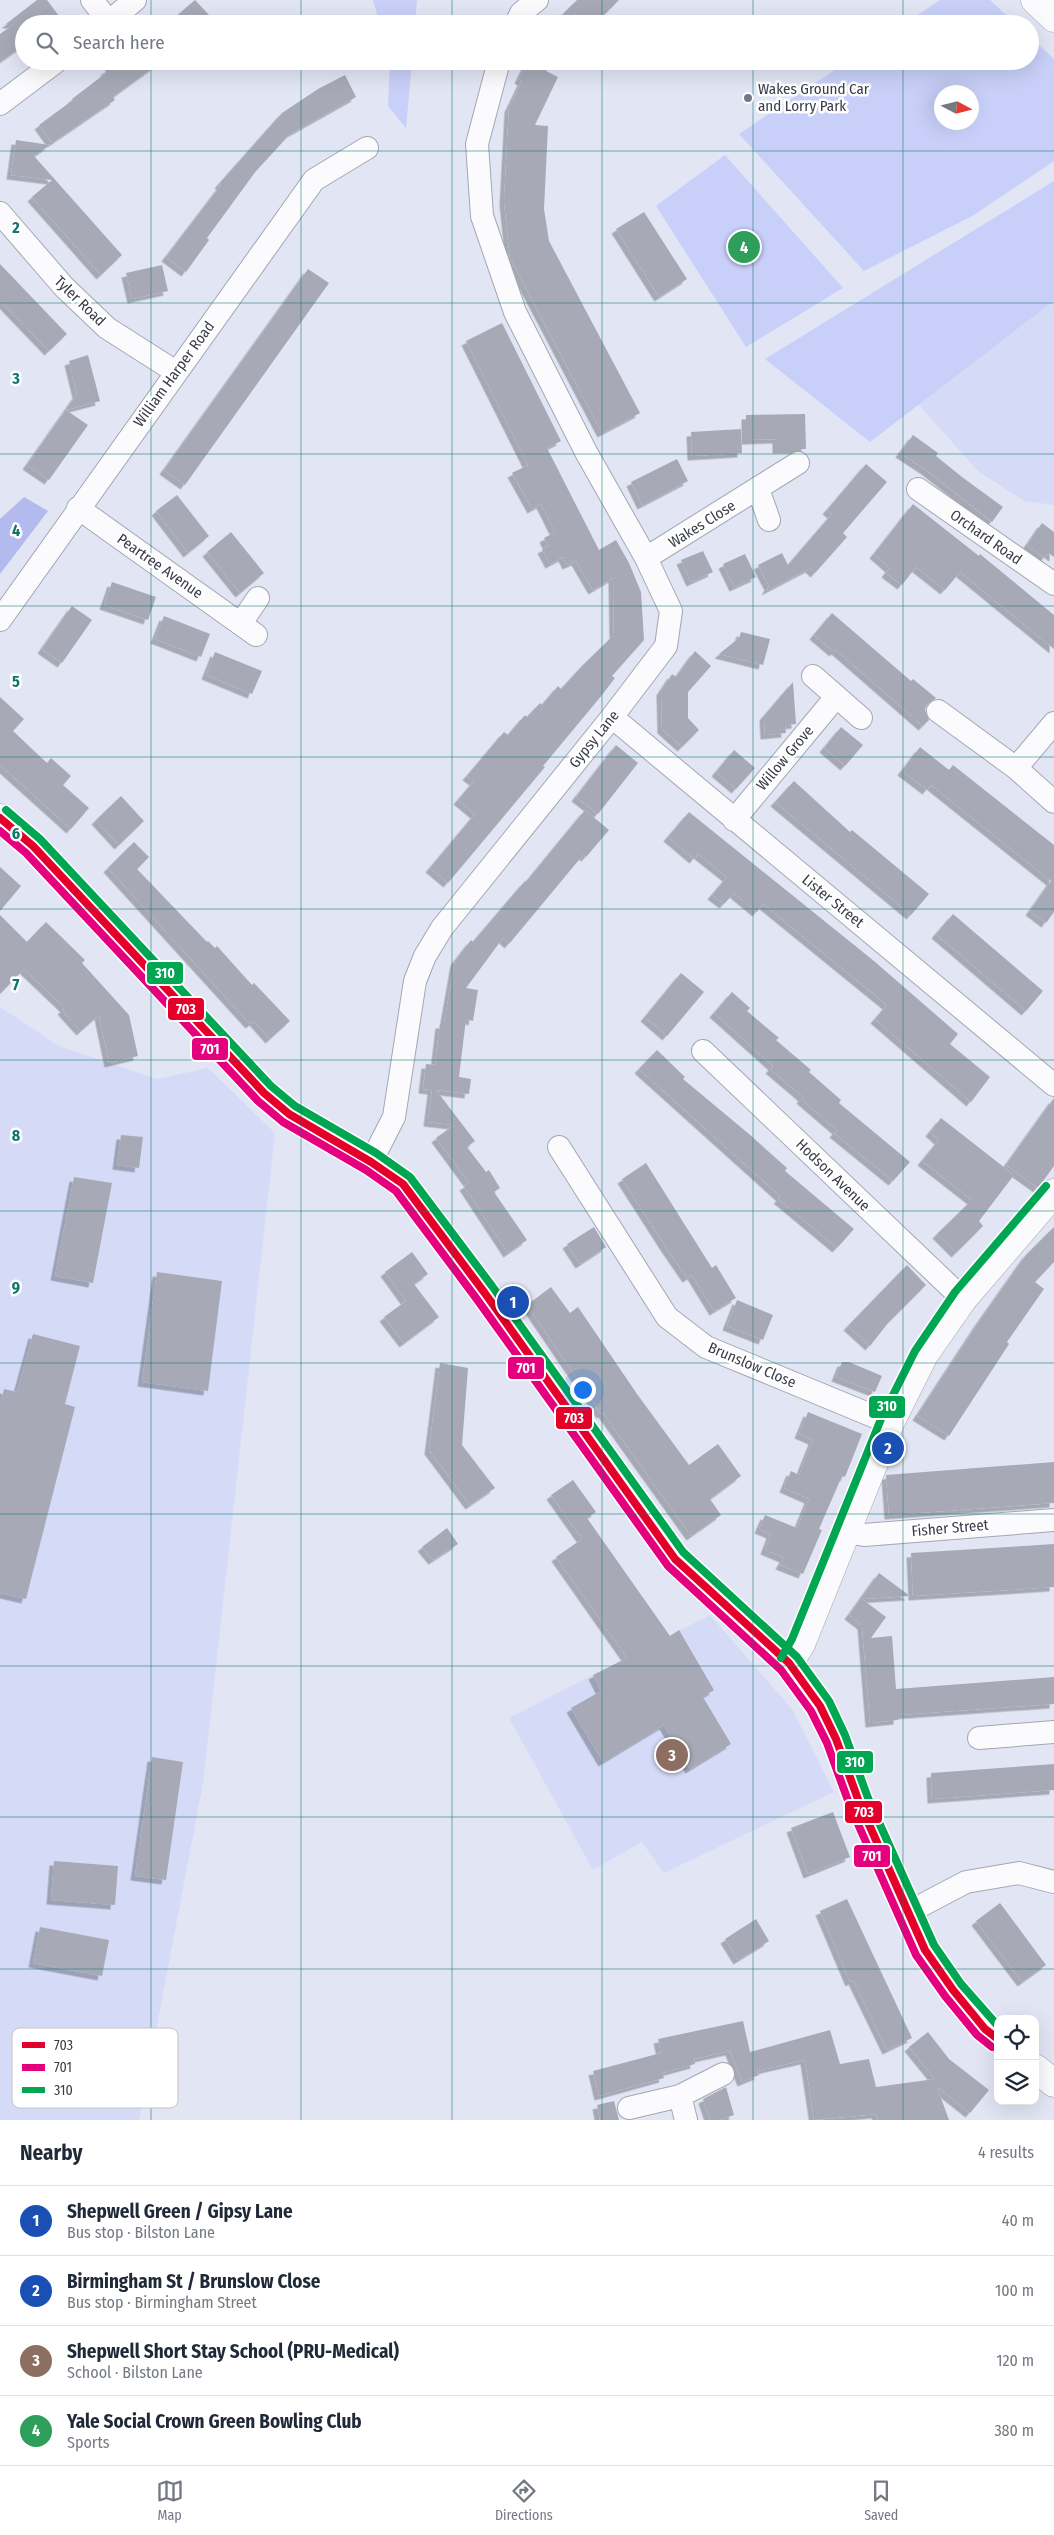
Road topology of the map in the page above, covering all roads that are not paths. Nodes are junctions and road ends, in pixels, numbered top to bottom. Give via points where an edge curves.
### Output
1 (92, 0) edge
2 (135, 0) edge
3 (537, 0) edge
4 (1035, 0) edge
5 (102, 15) edge
6 (117, 15) edge
7 (520, 15) edge
8 (1054, 18) edge
9 (45, 70) edge
10 (497, 70) edge
11 (0, 104) edge
12 (367, 148) dead end
13 (0, 212) edge
14 (176, 372) junction
15 (798, 463) dead end
16 (758, 489) junction
17 (918, 489) dead end
18 (78, 508) junction
19 (769, 520) dead end
20 (646, 558) junction
21 (1054, 584) edge
22 (258, 598) dead end
23 (0, 620) edge
24 (813, 676) dead end
25 (836, 697) junction
26 (938, 711) dead end
27 (612, 717) junction
28 (861, 718) dead end
29 (1054, 723) edge
30 (1016, 768) junction
31 (1054, 802) edge
32 (0, 818) edge
33 (734, 820) junction
34 (703, 1050) dead end
35 (1054, 1085) edge
36 (559, 1147) dead end
37 (369, 1160) junction
38 (1054, 1193) edge
39 (963, 1299) junction
40 (890, 1423) junction
41 (1054, 1520) edge
42 (846, 1532) junction
43 (789, 1663) junction
44 (1054, 1732) edge
45 (979, 1738) dead end
46 (1054, 1882) edge
47 (907, 1913) junction
48 (994, 2036) edge
49 (1039, 2071) edge
50 (723, 2074) dead end
51 (1054, 2083) edge
52 (680, 2096) junction
53 (629, 2108) dead end
54 (686, 2120) edge

1 - 5 street
2 - 6 street
3 - 7 street
4 - 8 main road
9 - 11 street
10 - 20 street, Gypsy Lane via 477,144 482,216 516,312 586,452
12 - 14 street, William Harper Road via 314,180
13 - 14 street, Tyler Road via 64,287 107,328
14 - 18 street, William Harper Road
15 - 16 street, Wakes Close
16 - 19 street
16 - 20 street, Wakes Close
17 - 21 street, Orchard Road
18 - 22 street, Peartree Avenue via 249,629
18 - 23 street, William Harper Road
20 - 27 street, Gypsy Lane via 671,610 666,646
24 - 25 street
25 - 28 street
25 - 33 street, Willow Grove
26 - 30 street
27 - 33 street, Lister Street
27 - 37 street, Gypsy Lane via 442,928 425,956 415,981 394,1117
29 - 30 street
30 - 31 street
32 - 37 main road via 33,846 264,1093 289,1114
33 - 35 street, Lister Street
34 - 39 street, Hodson Avenue
36 - 40 street, Brunslow Close via 666,1316 706,1347
37 - 43 main road via 403,1184 675,1559
38 - 39 main road
39 - 40 main road via 924,1355
40 - 42 main road
41 - 42 street, Fisher Street via 864,1535
42 - 43 main road via 801,1644
43 - 47 main road via 820,1706 836,1739 859,1802
44 - 45 street
46 - 47 street via 1019,1873 966,1882
47 - 48 main road via 925,1950 953,1990
49 - 51 main road
50 - 52 street
52 - 53 street
52 - 54 street

